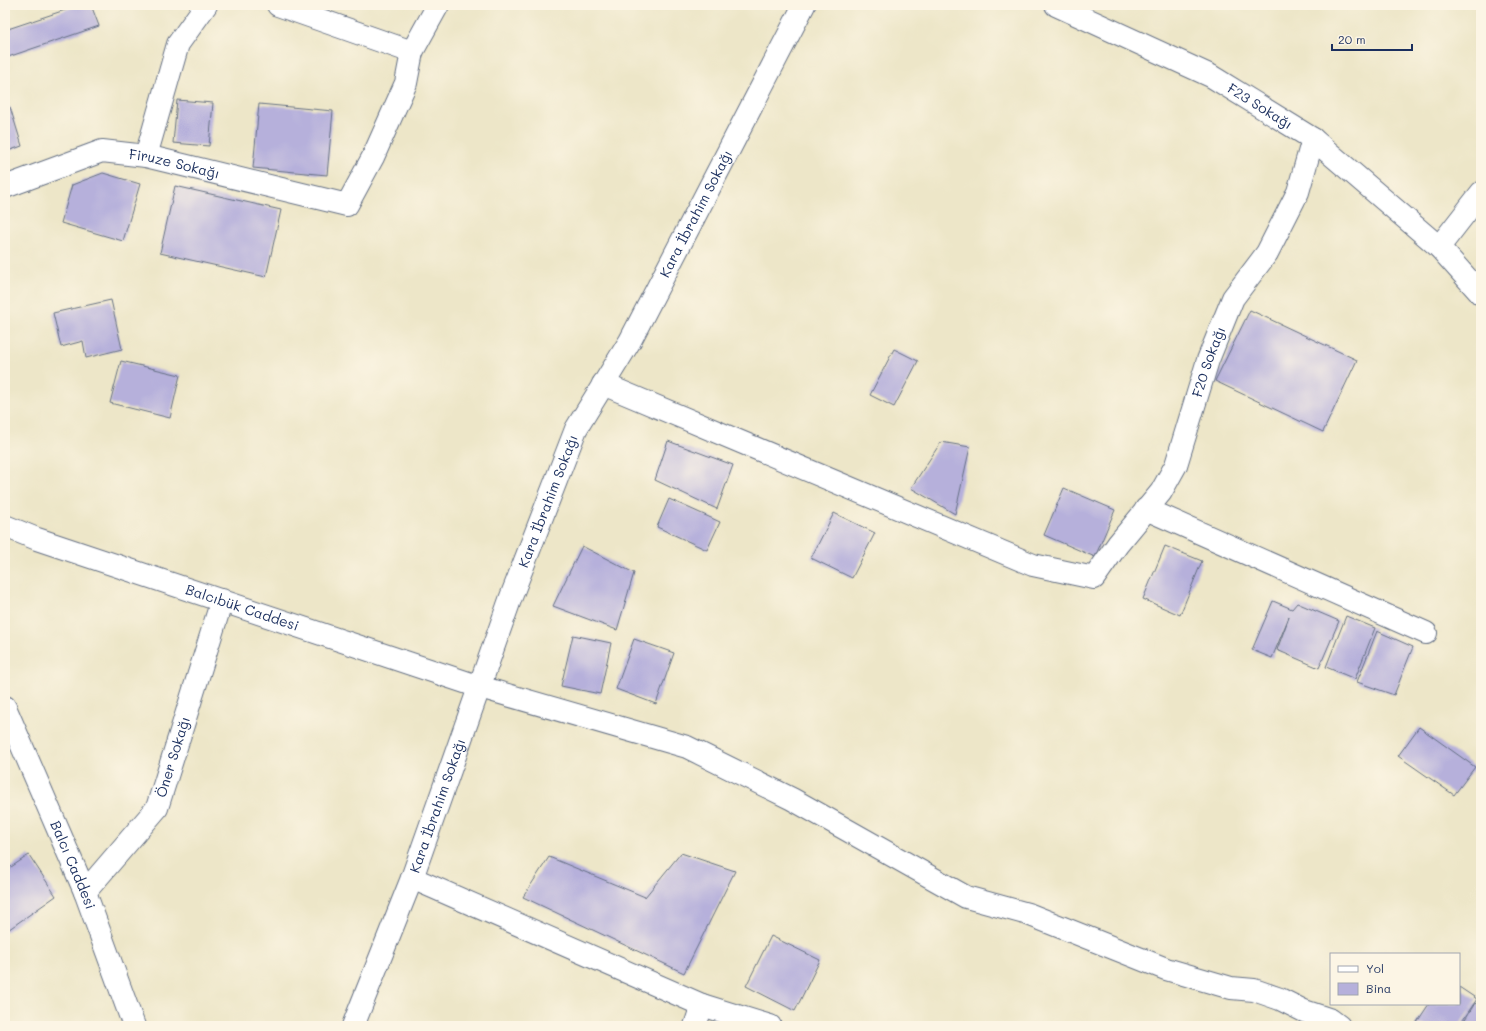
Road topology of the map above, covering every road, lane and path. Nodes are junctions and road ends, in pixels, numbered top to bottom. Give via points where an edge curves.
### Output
1 (206, 5) edge
2 (438, 5) edge
3 (804, 5) edge
4 (1056, 5) edge
5 (283, 6) edge
6 (412, 52) junction
7 (1313, 138) junction
8 (146, 156) junction
9 (5, 187) edge
10 (1481, 193) edge
11 (1439, 247) junction
12 (1481, 294) edge
13 (603, 384) junction
14 (1146, 509) junction
15 (5, 526) edge
16 (222, 600) junction
17 (1426, 633) dead end
18 (480, 687) junction
19 (5, 707) edge
20 (412, 878) junction
21 (85, 892) junction
22 (702, 1005) junction
23 (134, 1026) edge
24 (353, 1026) edge
25 (695, 1026) edge
26 (770, 1026) edge
27 (1339, 1026) edge

1 - 8 street via 178,44
2 - 6 street
3 - 13 street, Kara İbrahim Sokağı via 630,341
4 - 7 street, F23 Sokağı via 1211,76
5 - 6 street
6 - 8 street, Firuze Sokağı via 406,83 373,157 347,205
7 - 11 street, F23 Sokağı
7 - 14 street, F20 Sokağı via 1298,192 1267,253 1233,298 1208,360 1176,465 1161,492
8 - 9 street, Firuze Sokağı via 102,151
10 - 11 street
11 - 12 street
13 - 14 street, F20 Sokağı via 1033,565 1094,578
13 - 18 street, Kara İbrahim Sokağı via 576,429 511,597
14 - 17 street
15 - 16 street, Balcıbük Caddesi
16 - 18 street, Balcıbük Caddesi
16 - 21 street, Öner Sokağı via 157,808
18 - 20 street, Kara İbrahim Sokağı
18 - 27 street, Balcıbük Caddesi via 687,747 792,799 966,897 1028,914 1166,969 1231,988 1260,992 1331,1020
19 - 21 street, Balcı Caddesi
20 - 22 street
20 - 24 street, Kara İbrahim Sokağı
21 - 23 street, Balcı Caddesi
22 - 25 street
22 - 26 street

